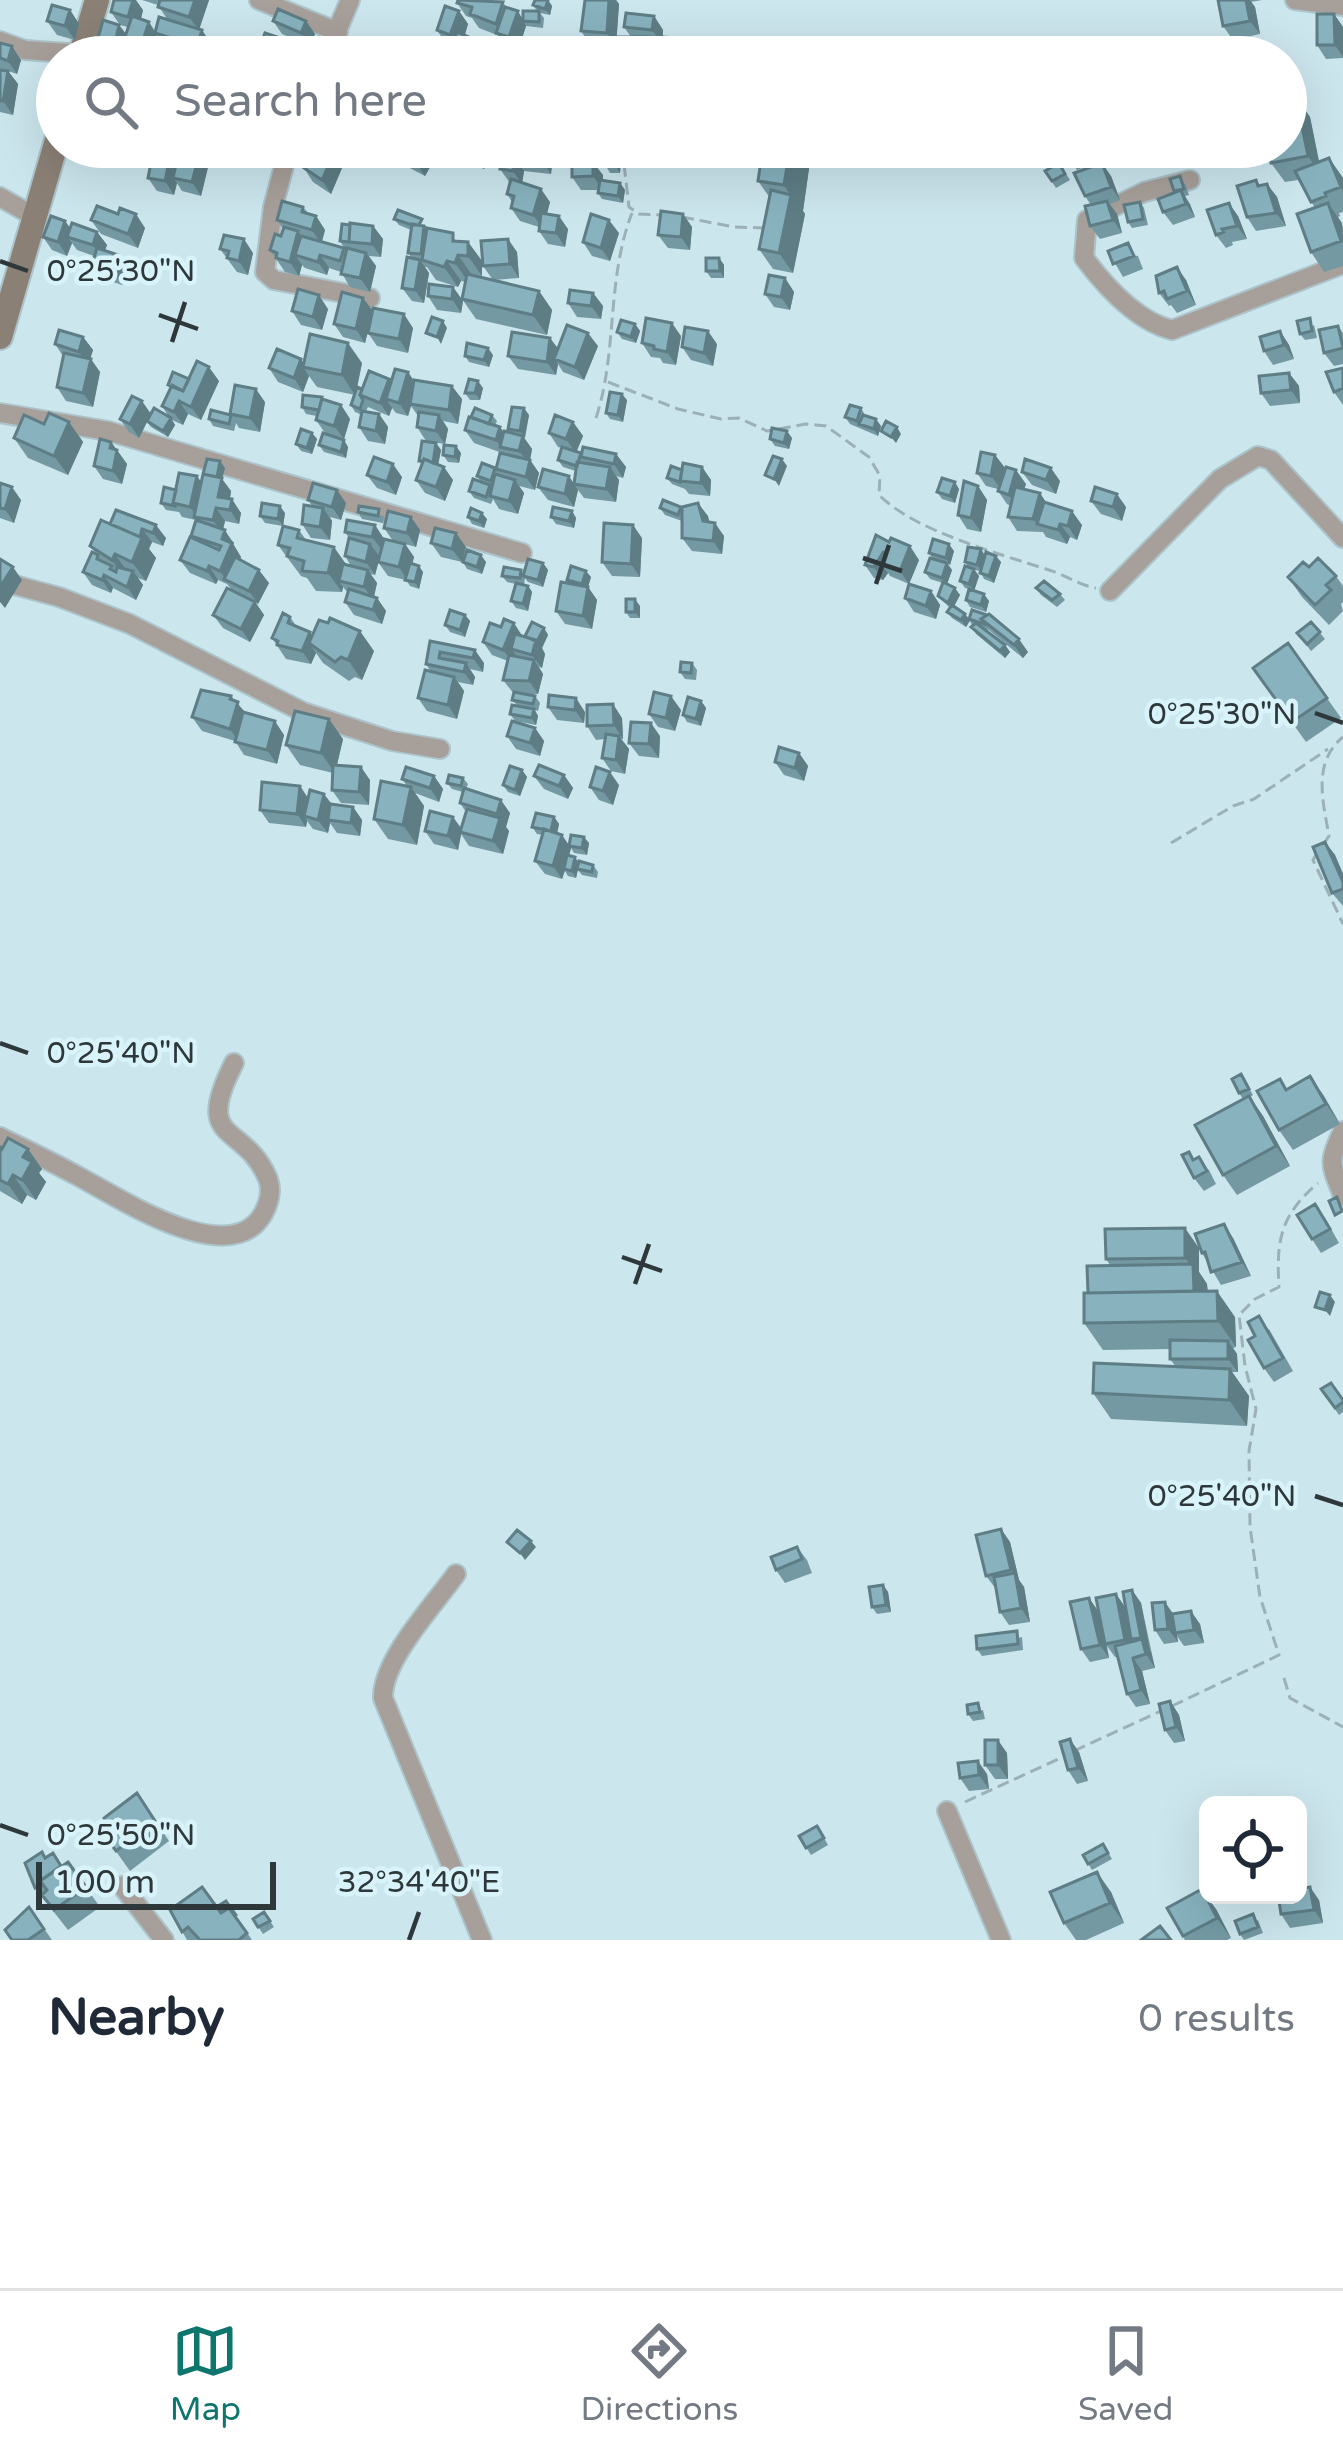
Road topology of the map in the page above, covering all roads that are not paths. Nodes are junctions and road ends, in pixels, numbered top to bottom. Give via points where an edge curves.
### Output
1 (97, 0) edge
2 (259, 0) edge
3 (350, 0) edge
4 (1294, 0) edge
5 (1343, 6) edge
6 (338, 32) junction
7 (87, 36) edge
8 (336, 36) edge
9 (0, 41) edge
10 (36, 51) edge
11 (49, 168) edge
12 (284, 168) edge
13 (1190, 180) dead end
14 (0, 196) edge
15 (35, 217) junction
16 (1343, 264) edge
17 (7, 281) edge
18 (370, 298) dead end
19 (0, 337) edge
20 (0, 413) edge
21 (1343, 538) edge
22 (523, 553) dead end
23 (0, 581) edge
24 (1110, 591) road end
25 (440, 748) dead end
26 (234, 1063) dead end
27 (1343, 1131) edge
28 (0, 1137) edge
29 (1343, 1196) edge
30 (456, 1574) dead end
31 (947, 1811) road end
32 (122, 1886) dead end
33 (164, 1940) edge
34 (482, 1940) edge
35 (1001, 1940) edge

1 - 7 street
2 - 6 street
3 - 6 street
4 - 5 street
6 - 8 street
9 - 10 street
11 - 15 street
12 - 18 street via 267,276
13 - 16 street via 1087,220 1084,258 1155,326 1172,330
14 - 15 street
15 - 17 street
17 - 19 street
20 - 22 street via 108,431
21 - 24 street via 1271,460 1258,456 1220,479
23 - 25 street via 130,624 304,712
26 - 28 street via 217,1110 270,1184 260,1220 243,1233 174,1228
27 - 29 street via 1330,1170
30 - 34 street via 395,1660 383,1698
31 - 35 street
32 - 33 street

